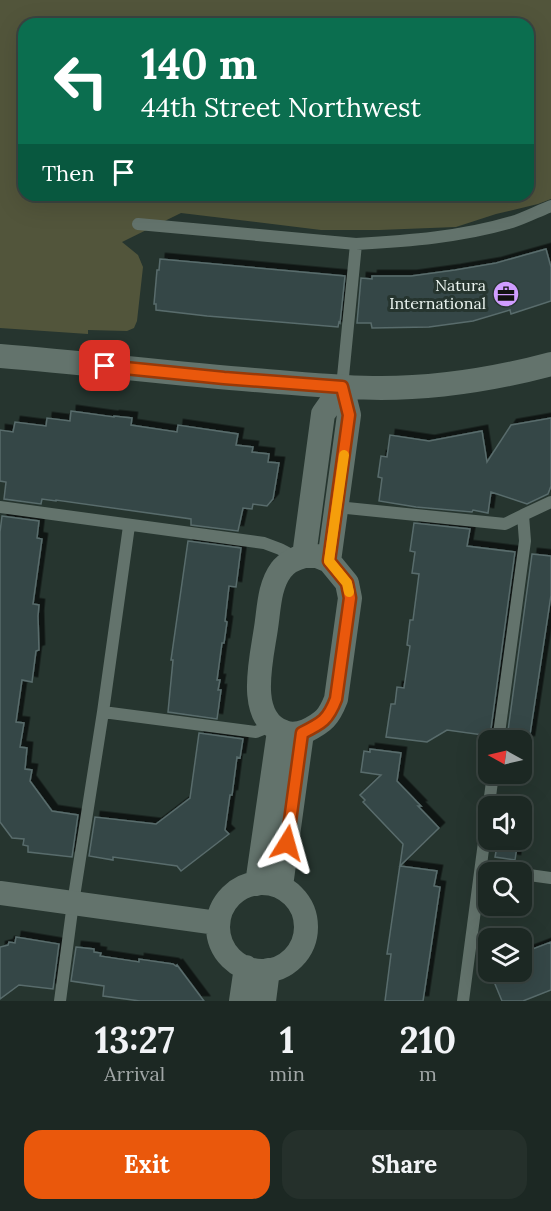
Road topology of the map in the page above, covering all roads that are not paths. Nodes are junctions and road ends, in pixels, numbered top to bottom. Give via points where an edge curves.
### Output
1 (551, 206) edge
2 (138, 224) dead end
3 (356, 244) junction
4 (0, 356) edge
5 (551, 364) edge
6 (342, 387) junction
7 (551, 502) edge
8 (0, 507) edge
9 (337, 507) junction
10 (523, 515) junction
11 (129, 526) junction
12 (300, 557) junction
13 (329, 561) junction
14 (103, 712) junction
15 (285, 729) junction
16 (499, 730) edge
17 (492, 784) edge
18 (482, 862) edge
19 (532, 875) edge
20 (551, 878) edge
21 (269, 885) junction
22 (478, 890) edge
23 (0, 892) edge
24 (74, 903) junction
25 (217, 922) junction
26 (257, 969) junction
27 (60, 1001) edge
28 (241, 1001) edge
29 (264, 1001) edge
30 (463, 1001) edge

1 - 3 lane via 513,222 463,233
2 - 3 lane
3 - 6 lane
4 - 6 street
5 - 6 street via 444,385
6 - 9 street via 349,415
6 - 12 street via 323,414
7 - 10 lane
8 - 11 lane
9 - 10 lane via 505,524
9 - 13 street
10 - 16 lane via 525,542
11 - 12 lane via 264,543
11 - 14 lane
12 - 13 street via 317,556
12 - 15 street via 281,569 272,588 258,685 265,717
13 - 15 street via 347,583 350,598 336,699 330,714 316,726
14 - 15 lane via 256,732
14 - 24 lane
15 - 21 street
17 - 18 lane
19 - 20 lane
21 - 25 street via 242,887 226,898
21 - 26 street via 293,894 304,912 307,934 298,953 282,967
22 - 30 lane
23 - 24 street
24 - 25 street
24 - 27 lane
25 - 26 street via 221,947 237,965
26 - 28 street
26 - 29 street

